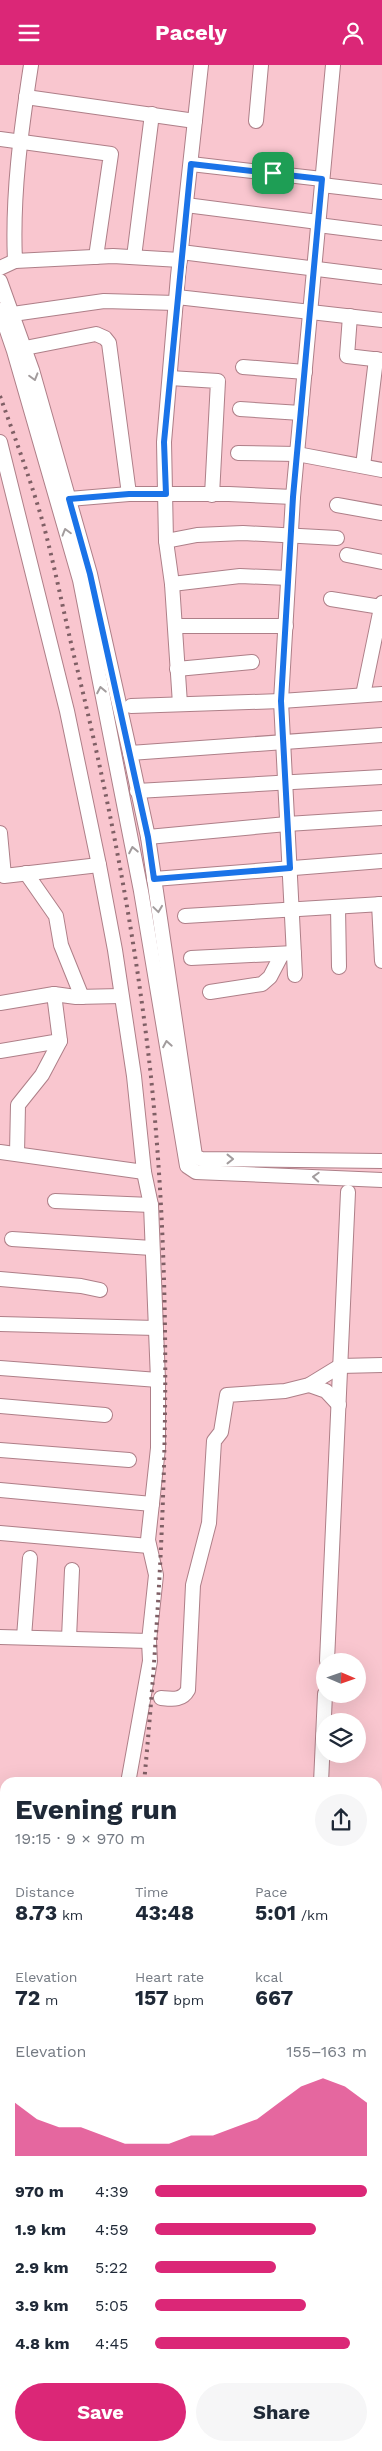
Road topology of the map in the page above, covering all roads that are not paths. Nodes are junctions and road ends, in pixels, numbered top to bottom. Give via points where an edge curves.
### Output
1 (30, 65) edge
2 (201, 65) edge
3 (261, 65) edge
4 (333, 65) edge
5 (26, 97) junction
6 (152, 114) junction
7 (195, 121) junction
8 (256, 121) dead end
9 (0, 139) edge
10 (19, 142) junction
11 (191, 164) junction
12 (322, 182) junction
13 (382, 192) edge
14 (186, 205) junction
15 (318, 223) junction
16 (382, 233) edge
17 (181, 256) junction
18 (96, 257) junction
19 (134, 257) junction
20 (15, 261) junction
21 (0, 268) edge
22 (314, 269) junction
23 (382, 277) edge
24 (0, 281) edge
25 (176, 300) junction
26 (7, 312) edge
27 (310, 312) junction
28 (350, 317) junction
29 (382, 320) edge
30 (25, 348) junction
31 (379, 359) edge
32 (243, 367) dead end
33 (305, 372) junction
34 (170, 378) junction
35 (240, 409) dead end
36 (301, 413) junction
37 (0, 442) edge
38 (238, 453) dead end
39 (297, 454) junction
40 (363, 466) junction
41 (382, 470) edge
42 (129, 494) junction
43 (166, 494) junction
44 (212, 495) junction
45 (293, 497) junction
46 (69, 499) junction
47 (337, 505) dead end
48 (382, 513) edge
49 (291, 537) junction
50 (337, 538) dead end
51 (166, 541) junction
52 (347, 555) dead end
53 (382, 562) edge
54 (288, 578) junction
55 (172, 584) junction
56 (331, 599) dead end
57 (382, 603) edge
58 (381, 607) edge
59 (175, 626) junction
60 (286, 626) junction
61 (252, 662) dead end
62 (177, 669) junction
63 (382, 693) edge
64 (363, 695) junction
65 (281, 701) junction
66 (180, 705) junction
67 (132, 706) dead end
68 (382, 735) edge
69 (283, 741) junction
70 (130, 753) junction
71 (382, 777) edge
72 (285, 783) junction
73 (137, 791) junction
74 (382, 818) edge
75 (288, 824) junction
76 (0, 833) edge
77 (148, 837) junction
78 (382, 861) edge
79 (99, 865) junction
80 (290, 868) junction
81 (26, 873) junction
82 (2, 877) edge
83 (154, 879) junction
84 (380, 904) edge
85 (338, 907) junction
86 (292, 910) junction
87 (185, 916) dead end
88 (288, 954) junction
89 (190, 958) dead end
90 (382, 961) edge
91 (339, 967) dead end
92 (296, 975) dead end
93 (210, 992) dead end
94 (54, 995) junction
95 (121, 996) junction
96 (82, 997) junction
97 (0, 1003) edge
98 (60, 1041) junction
99 (0, 1051) edge
100 (0, 1152) edge
101 (17, 1153) junction
102 (201, 1159) junction
103 (345, 1159) junction
104 (360, 1160) junction
105 (382, 1161) edge
106 (187, 1166) junction
107 (144, 1172) junction
108 (382, 1180) edge
109 (350, 1183) junction
110 (55, 1201) dead end
111 (151, 1205) junction
112 (12, 1239) dead end
113 (152, 1248) junction
114 (0, 1279) edge
115 (100, 1290) dead end
116 (0, 1325) edge
117 (156, 1329) junction
118 (382, 1365) edge
119 (340, 1366) junction
120 (0, 1368) edge
121 (158, 1381) junction
122 (310, 1385) junction
123 (339, 1405) junction
124 (0, 1406) edge
125 (106, 1415) dead end
126 (0, 1450) edge
127 (129, 1460) dead end
128 (0, 1490) edge
129 (152, 1504) junction
130 (0, 1533) edge
131 (149, 1545) junction
132 (30, 1558) dead end
133 (72, 1570) dead end
134 (0, 1637) edge
135 (24, 1637) junction
136 (69, 1639) junction
137 (149, 1641) junction
138 (327, 1653) edge
139 (152, 1697) junction
140 (325, 1703) edge
141 (130, 1777) edge
142 (321, 1777) edge

1 - 5 street
2 - 7 street
3 - 8 street
4 - 12 street
5 - 6 street
5 - 10 street
6 - 7 street
6 - 19 street
7 - 11 street
9 - 10 street
10 - 18 street via 111,154
10 - 20 street via 13,228
11 - 12 street
11 - 14 street
12 - 13 street
12 - 15 street
14 - 15 street
14 - 17 street
15 - 16 street
15 - 22 street
17 - 19 street
17 - 22 street
17 - 25 street
18 - 19 street
18 - 20 street
20 - 21 street
22 - 23 street
22 - 27 street
24 - 26 street
25 - 26 street via 104,301
25 - 27 street
25 - 34 street
26 - 30 street
106 -> 26 street via 141,891 80,580 14,351
27 - 28 street
27 - 33 street
28 - 29 street
28 - 31 street via 348,356
30 - 42 street via 96,334 109,343
30 -> 46 street
31 - 40 street
32 - 33 street
33 - 36 street
34 - 43 street via 164,442
34 - 44 street via 218,381
35 - 36 street
36 - 39 street
37 - 79 street via 67,711
38 - 39 street
39 - 40 street
39 - 45 street
40 - 41 street
42 - 43 street
42 - 46 street
43 - 44 street
43 - 51 street
44 - 45 street
45 - 49 street
46 - 70 street via 90,574
47 - 48 street
49 - 50 street
49 - 51 street via 243,533 197,535
49 - 54 street
51 - 55 street
52 - 53 street
54 - 55 street via 240,575
54 - 60 street
55 - 59 street
56 - 58 street
57 - 58 street
58 - 64 street
59 - 60 street
59 - 62 street
60 - 65 street
61 - 62 street
62 - 66 street
63 - 64 street
64 - 65 street
65 - 66 street
65 - 69 street
66 - 67 street
68 - 69 street
69 - 70 street
69 - 72 street
70 - 73 street
71 - 72 street
72 - 73 street
72 - 75 street
73 - 77 street
74 - 75 street
75 - 77 street
75 - 80 street
76 - 82 street
77 - 83 street
78 - 80 street
79 - 81 street
79 - 95 street
80 - 83 street
80 - 86 street
81 - 82 street
81 - 96 street via 56,916 61,945
83 -> 102 street via 193,1153
84 - 85 street
84 - 90 street
85 - 86 street
85 - 91 street
86 - 87 street
86 - 88 street
88 - 89 street
88 - 92 street
88 - 93 street via 262,984
94 - 96 street
94 - 97 street
94 - 98 street
95 - 96 street
95 - 107 street via 134,1076
98 - 99 street
98 - 101 street via 42,1075 18,1105
100 - 101 street
101 - 107 street
102 -> 103 street
102 - 106 street
103 - 104 street
103 - 109 street
104 - 105 street
104 - 109 street
109 -> 106 street via 196,1172
107 - 111 street
108 - 109 street
109 - 119 street
110 - 111 street
111 - 113 street
112 - 113 street
113 - 117 street
114 - 115 street
116 - 117 street
117 - 121 street
118 - 119 street
119 - 122 street
119 - 123 street
120 - 121 street
121 - 129 street via 158,1448
122 - 123 street via 326,1391
122 - 139 street via 285,1391 227,1395 221,1432 214,1441 209,1523 193,1585 188,1690 186,1695 177,1699
123 - 138 street
124 - 125 street
126 - 127 street
128 - 129 street
129 - 131 street
130 - 131 street
131 - 137 street via 156,1575
132 - 135 street
133 - 136 street
134 - 135 street
135 - 136 street
136 - 137 street
137 - 139 street
139 - 141 street
140 - 142 street

